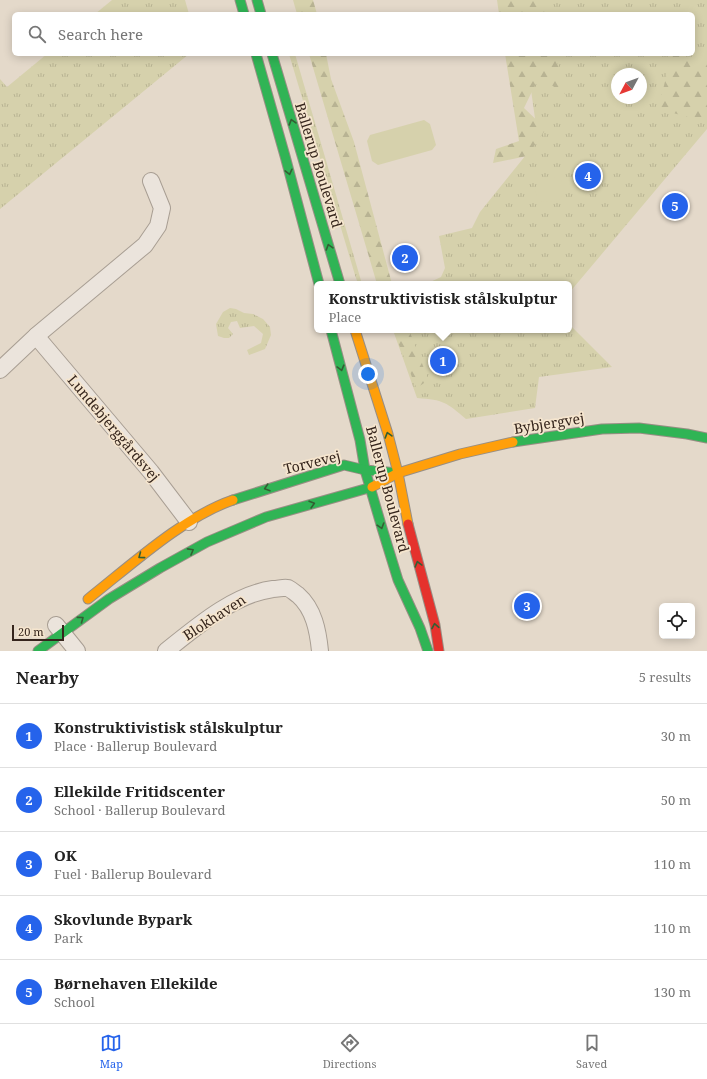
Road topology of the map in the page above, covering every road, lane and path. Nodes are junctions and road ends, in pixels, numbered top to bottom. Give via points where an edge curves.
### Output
1 (240, 0) edge
2 (257, 0) edge
3 (243, 12) edge
4 (260, 12) edge
5 (257, 56) edge
6 (273, 56) edge
7 (151, 181) dead end
8 (318, 281) edge
9 (339, 281) edge
10 (332, 333) edge
11 (356, 333) edge
12 (36, 336) junction
13 (0, 370) edge
14 (707, 438) edge
15 (365, 470) junction
16 (398, 473) junction
17 (370, 488) junction
18 (189, 522) junction
19 (80, 606) dead end
20 (55, 629) junction
21 (34, 649) edge
22 (77, 651) edge
23 (166, 651) edge
24 (320, 651) edge
25 (428, 651) edge
26 (439, 651) edge

1 - 3 street
2 - 4 street
5 -> 8 street, Ballerup Boulevard
9 -> 6 street, Ballerup Boulevard
7 - 12 street via 162,208 158,226 146,245
10 -> 15 street, Ballerup Boulevard via 360,440
16 -> 11 street, Ballerup Boulevard
12 - 13 street
12 - 18 street, Lundebjerggårdsvej via 151,472
14 - 16 street, Bybjergvej via 639,428 602,429 460,454
15 - 16 street, Torvevej
15 - 17 street, Ballerup Boulevard
15 -> 18 street, Torvevej via 344,465 320,472 224,503
16 - 17 street
26 -> 16 street, Ballerup Boulevard via 435,625 407,522
20 -> 17 street via 207,542 266,517
17 -> 25 street, Ballerup Boulevard via 398,580
18 -> 19 street, Torvevej via 122,571
20 - 21 street
20 - 21 street
20 - 22 street
23 - 24 street, Blokhaven via 235,601 259,591 287,588 309,608

